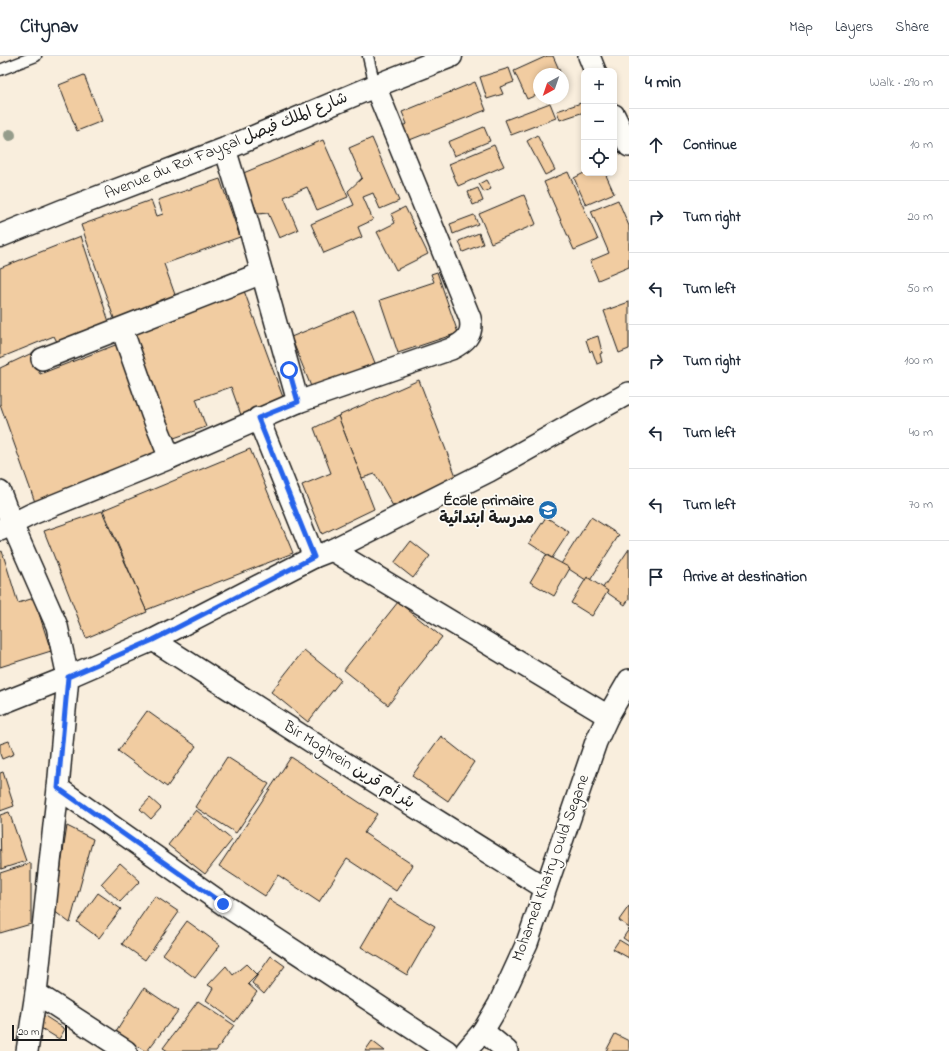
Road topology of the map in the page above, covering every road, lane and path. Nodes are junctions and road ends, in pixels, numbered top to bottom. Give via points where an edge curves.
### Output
1 (36, 56) edge
2 (368, 56) edge
3 (451, 56) edge
4 (589, 56) edge
5 (595, 68) edge
6 (0, 70) edge
7 (375, 86) junction
8 (617, 121) edge
9 (629, 146) edge
10 (225, 149) junction
11 (0, 236) edge
12 (262, 273) junction
13 (122, 329) junction
14 (42, 359) dead end
15 (629, 393) edge
16 (298, 402) junction
17 (258, 418) junction
18 (170, 458) junction
19 (0, 492) edge
20 (6, 527) edge
21 (323, 554) junction
22 (153, 640) junction
23 (68, 677) junction
24 (629, 680) edge
25 (0, 704) edge
26 (608, 716) junction
27 (58, 788) junction
28 (545, 888) junction
29 (36, 993) junction
30 (483, 1031) junction
31 (27, 1051) edge
32 (126, 1051) edge
33 (448, 1051) edge
34 (466, 1051) edge
35 (507, 1051) edge

1 - 6 lane
2 - 7 lane
3 - 7 street, Avenue du Roi Fayçal شارع الملك فيصل
4 - 5 street
7 - 10 street, Avenue du Roi Fayçal شارع الملك فيصل
7 - 16 street via 472,326 465,342
8 - 9 street
10 - 11 street, Avenue du Roi Fayçal شارع الملك فيصل
10 - 12 street
12 - 13 street
12 - 16 street
13 - 14 street
13 - 18 street
15 - 21 street via 489,471
16 - 17 street
17 - 18 street
17 - 21 street
18 - 20 street
19 - 20 street
20 - 23 street via 57,626
21 - 22 street
21 - 26 street
22 - 23 street
22 - 28 street, Bir Moghrein بئر أم قرين
23 - 25 street
23 - 27 street
24 - 26 street, Mohamed Khatry Ould Segane
26 - 28 street, Mohamed Khatry Ould Segane via 596,742
27 - 29 street
27 - 33 street via 223,904
28 - 30 street, Mohamed Khatry Ould Segane via 527,943 499,1004
29 - 31 street
29 - 32 street
30 - 34 street, Mohamed Khatry Ould Segane
30 - 35 street

